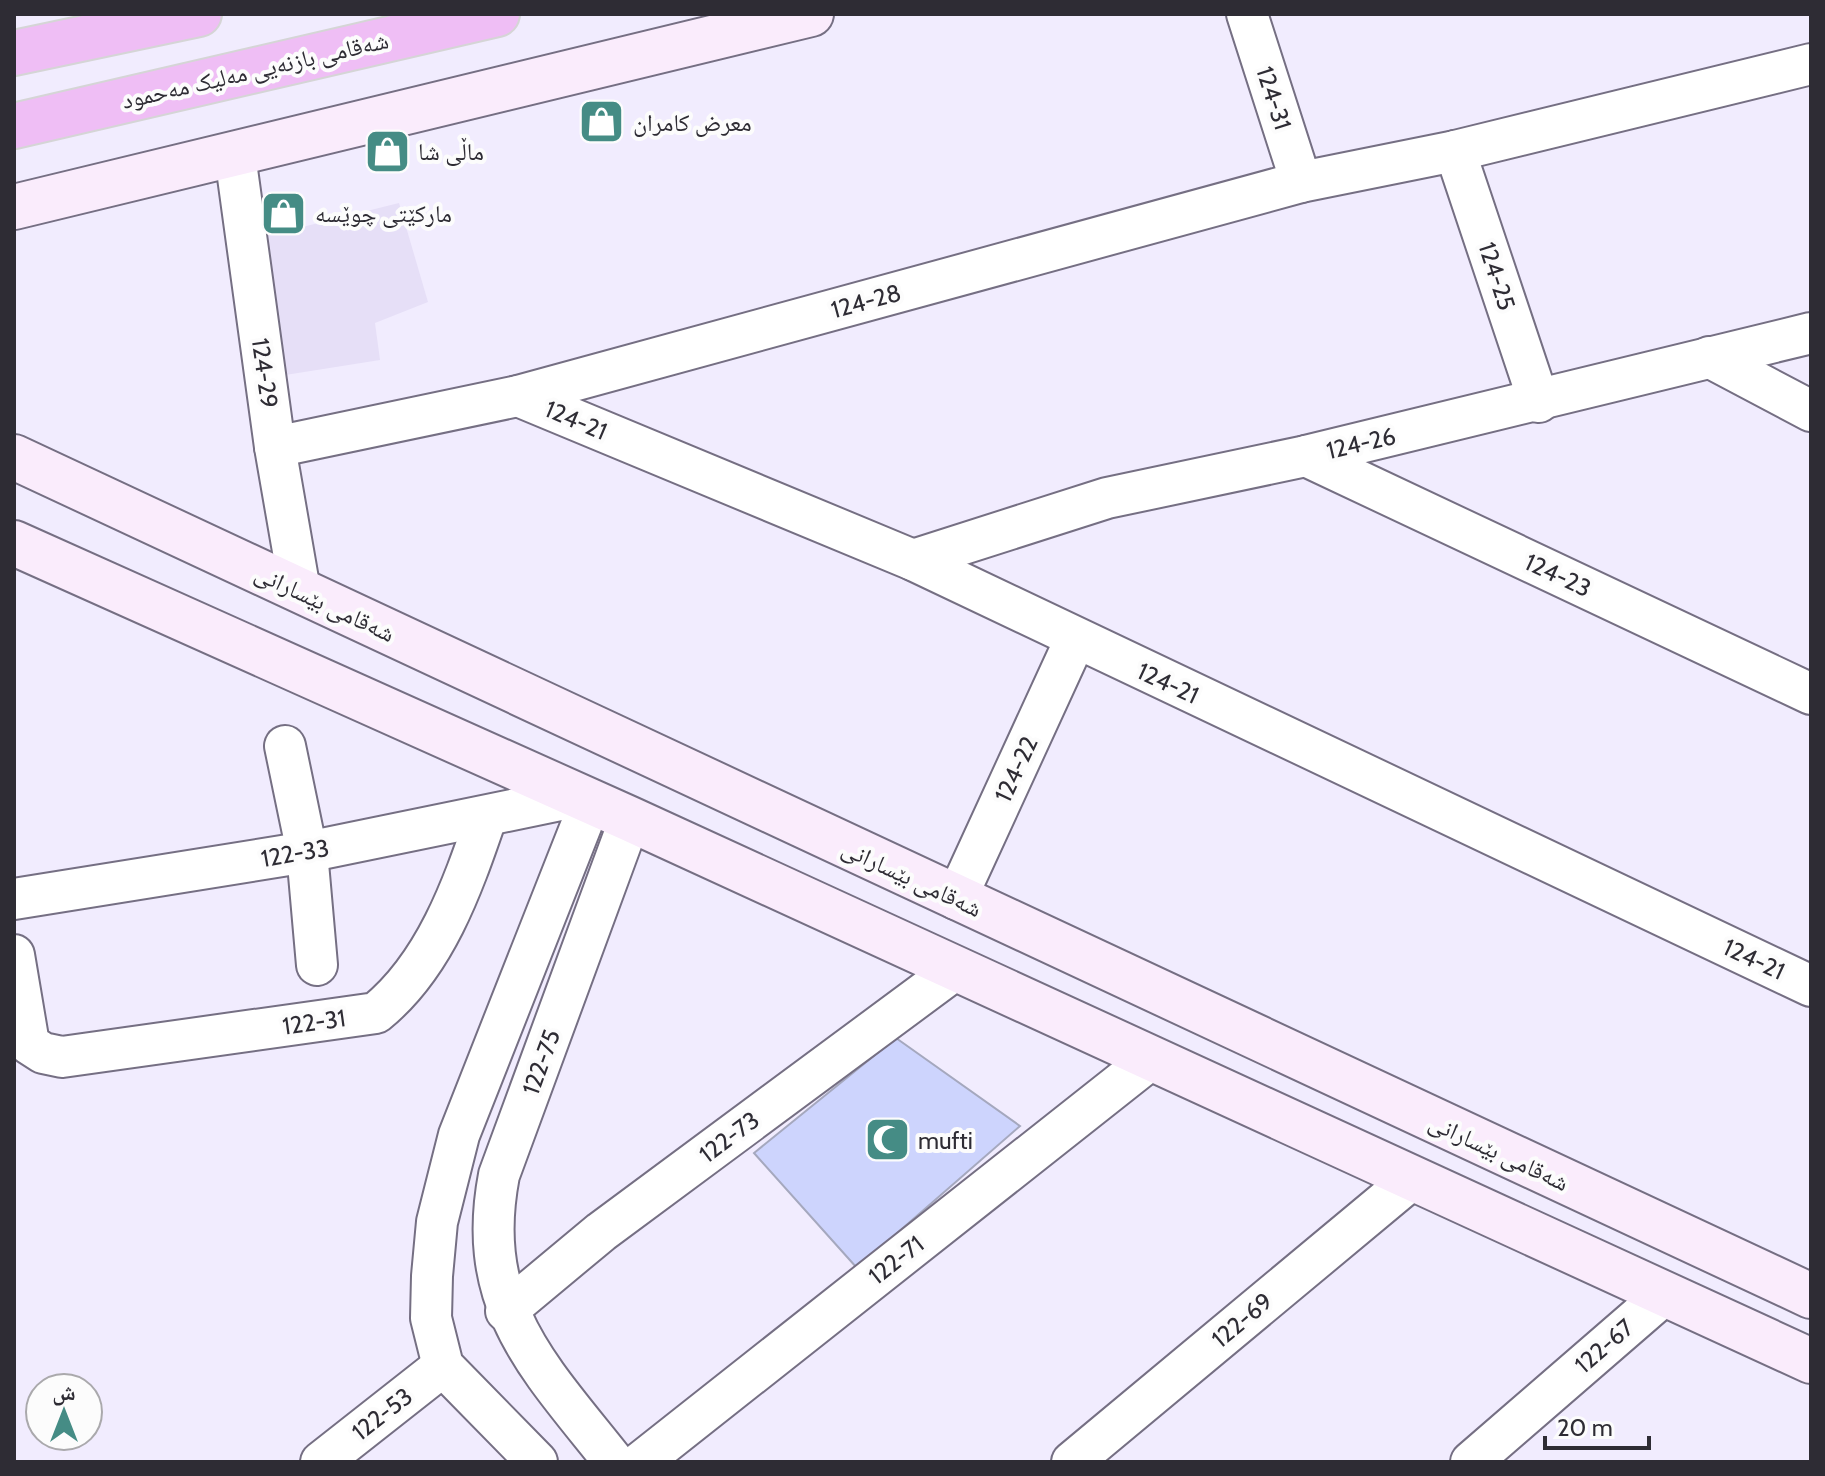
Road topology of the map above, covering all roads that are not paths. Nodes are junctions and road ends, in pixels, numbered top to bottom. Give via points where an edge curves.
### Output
1 (199, 14) edge
2 (497, 14) edge
3 (811, 14) edge
4 (1247, 14) edge
5 (14, 53) edge
6 (1811, 64) edge
7 (14, 126) edge
8 (1455, 151) junction
9 (235, 155) junction
10 (1301, 182) junction
11 (14, 207) edge
12 (1811, 333) edge
13 (1709, 357) junction
14 (518, 396) junction
15 (1539, 402) junction
16 (1811, 411) edge
17 (275, 447) junction
18 (1306, 456) junction
19 (14, 457) edge
20 (14, 543) edge
21 (913, 560) junction
22 (300, 591) junction
23 (1075, 640) junction
24 (1811, 694) edge
25 (285, 746) dead end
26 (582, 800) junction
27 (486, 818) junction
28 (630, 819) junction
29 (307, 852) junction
30 (14, 899) edge
31 (956, 899) junction
32 (14, 955) edge
33 (317, 965) dead end
34 (956, 969) junction
35 (1811, 986) edge
36 (1151, 1059) junction
37 (1412, 1179) junction
38 (1809, 1289) edge
39 (1665, 1294) junction
40 (506, 1311) junction
41 (1811, 1361) edge
42 (443, 1366) junction
43 (321, 1462) edge
44 (537, 1462) edge
45 (614, 1462) edge
46 (641, 1462) edge
47 (1072, 1462) edge
48 (1471, 1462) edge

1 - 5 highway
2 - 7 highway, شەقامی بازنەیی مەلیک مەحمود
3 - 9 main road
4 - 10 street, 124-31
6 - 8 street, 124-28
8 - 10 street, 124-28
8 - 15 street, 124-25
9 - 11 main road
9 - 17 street, 124-29
10 - 14 street, 124-28
12 - 13 street, 124-26
13 - 15 street, 124-26
13 - 16 street
14 - 17 street, 124-28
14 - 21 street, 124-21
15 - 18 street, 124-26
17 - 22 street, 124-29
18 - 21 street, 124-26 via 1107,498
18 - 24 street, 124-23
19 - 22 main road, شەقامی بێسارانی
20 - 26 main road
21 - 23 street, 124-21
22 - 31 main road, شەقامی بێسارانی
23 - 31 street, 124-22
23 - 35 street, 124-21
25 - 29 street
26 - 27 street, 122-33
26 - 28 main road
26 - 42 street via 459,1135 437,1222 431,1318
27 - 29 street, 122-33
27 - 32 street, 122-31 via 463,888 425,957 401,992 376,1013 62,1057 29,1044
28 - 34 main road
28 - 40 street, 122-75 via 499,1175 492,1214 494,1264
29 - 30 street, 122-33
29 - 33 street
31 - 38 main road, شەقامی بێسارانی
34 - 36 main road
34 - 40 street, 122-73 via 601,1232
36 - 37 main road
36 - 46 street, 122-71
37 - 39 main road
37 - 47 street, 122-69
39 - 41 main road
39 - 48 street, 122-67
40 - 45 street, 122-75 via 537,1364
42 - 43 street, 122-53
42 - 44 street

